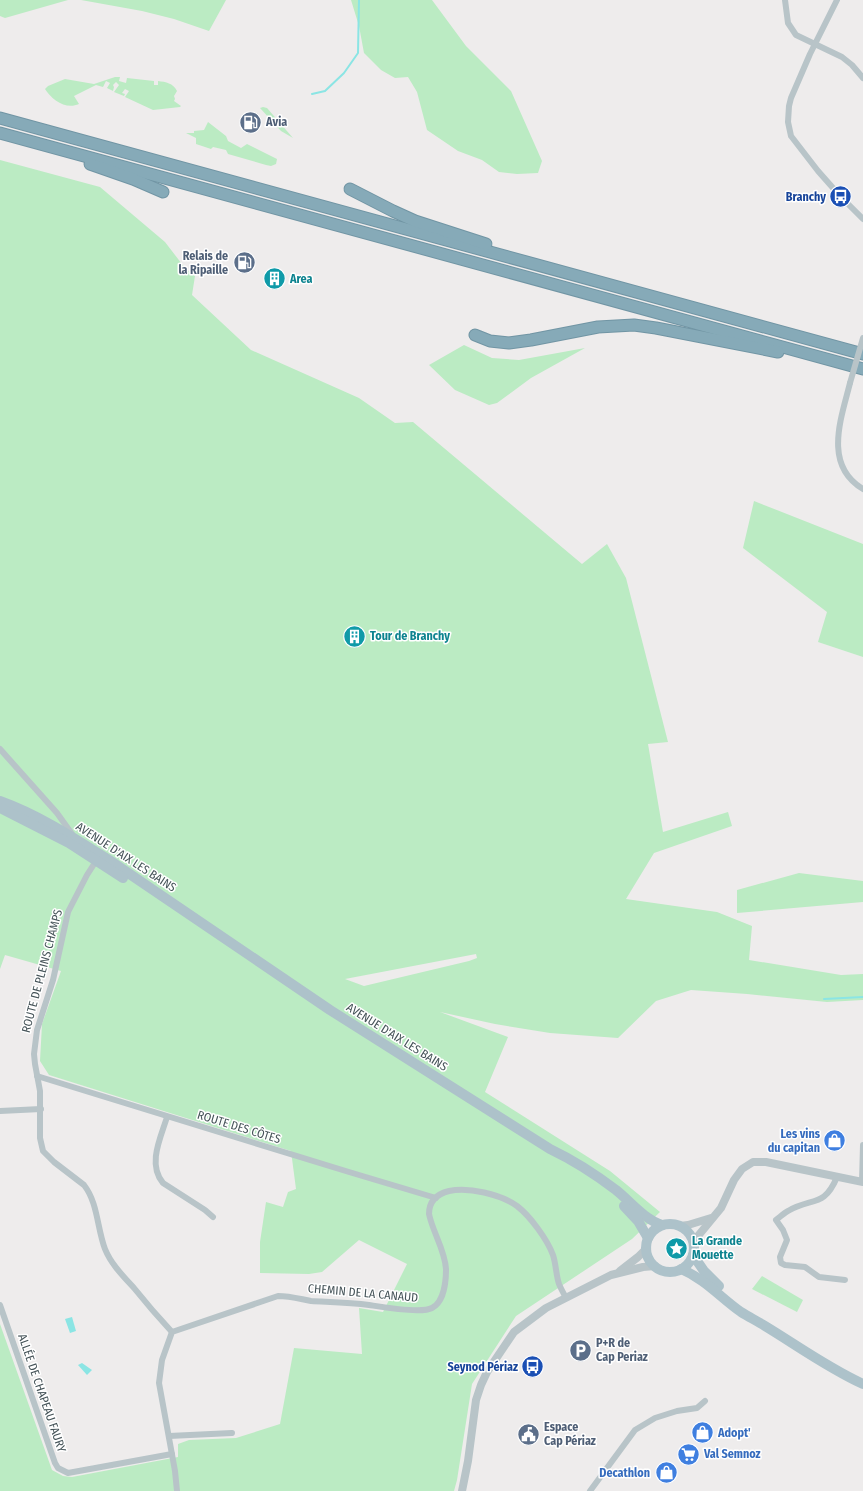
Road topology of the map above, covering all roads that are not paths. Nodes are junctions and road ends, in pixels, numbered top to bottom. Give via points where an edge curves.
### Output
1 (785, 0) edge
2 (837, 0) edge
3 (815, 44) junction
4 (863, 78) edge
5 (0, 118) edge
6 (0, 133) edge
7 (350, 189) dead end
8 (163, 192) dead end
9 (863, 219) edge
10 (643, 294) junction
11 (475, 335) dead end
12 (863, 337) edge
13 (863, 354) edge
14 (863, 369) edge
15 (863, 489) edge
16 (0, 749) edge
17 (0, 800) edge
18 (0, 808) edge
19 (75, 839) junction
20 (96, 861) junction
21 (232, 945) junction
22 (37, 1076) junction
23 (41, 1109) junction
24 (0, 1111) edge
25 (167, 1117) junction
26 (863, 1146) edge
27 (550, 1149) junction
28 (837, 1177) junction
29 (862, 1182) edge
30 (436, 1198) junction
31 (213, 1217) dead end
32 (712, 1217) junction
33 (662, 1225) junction
34 (680, 1226) junction
35 (694, 1242) junction
36 (647, 1243) junction
37 (693, 1254) junction
38 (655, 1266) junction
39 (681, 1269) junction
40 (617, 1273) junction
41 (844, 1280) dead end
42 (566, 1298) junction
43 (0, 1305) edge
44 (765, 1326) junction
45 (172, 1332) junction
46 (863, 1384) edge
47 (705, 1401) dead end
48 (232, 1433) dead end
49 (169, 1436) junction
50 (172, 1454) junction
51 (177, 1491) edge
52 (462, 1491) edge
53 (590, 1491) edge

1 - 3 street via 791,29 803,39
2 - 3 street
3 - 4 street via 842,57
3 - 9 street via 791,98 789,129 818,171
5 - 10 highway
6 - 8 highway via 133,179
6 - 14 highway
7 - 10 highway via 415,221
10 - 13 highway
11 - 14 highway via 509,343 598,327 634,325
12 - 15 street, bridge via 837,433 837,445 843,467 856,485
16 - 19 street via 57,814
17 - 19 main road, AVENUE D'AIX LES BAINS
18 - 20 main road, AVENUE D'AIX LES BAINS via 69,843
19 - 21 main road, AVENUE D'AIX LES BAINS
20 - 21 main road, AVENUE D'AIX LES BAINS
20 - 22 street, ROUTE DE PLEINS CHAMPS via 73,901 66,921 53,980 37,1030 34,1064
21 - 27 main road, AVENUE D'AIX LES BAINS
22 - 23 street, ROUTE DE PLEINS CHAMPS
22 - 25 street, ROUTE DES CÔTES
23 - 24 street
23 - 45 street, ROUTE DE PLEINS CHAMPS via 40,1138 43,1151 87,1190 91,1196 108,1257
25 - 30 street, ROUTE DES CÔTES
25 - 31 street via 156,1155 159,1179
26 - 29 street
27 - 33 main road, AVENUE D'AIX LES BAINS via 600,1179 654,1223
27 - 36 main road, AVENUE D'AIX LES BAINS via 564,1163 620,1201 638,1221
28 - 29 street
28 - 32 street via 766,1162 752,1162 742,1169 734,1180 721,1208
28 - 41 street via 831,1190 824,1197 788,1210 776,1220 787,1240 780,1257 781,1263 805,1267 819,1277
30 - 42 street via 446,1192 469,1190 505,1199 517,1206 546,1241 553,1256 559,1285
30 - 45 street, CHEMIN DE LA CANAUD via 430,1206 429,1214 444,1256 446,1272 442,1295 432,1308 385,1308 368,1304 278,1296
32 - 34 street
32 - 35 street
33 - 34 main road
33 - 36 main road via 654,1230
34 - 35 main road via 691,1235
35 - 37 main road
36 - 38 main road via 649,1258
36 - 40 street via 638,1257
37 - 39 main road via 688,1264
37 - 44 main road via 711,1279
38 - 39 main road via 670,1272
38 - 40 street
39 - 44 main road via 702,1280 729,1304
40 - 42 street
42 - 52 street via 546,1308 514,1332 486,1372 476,1400
43 - 50 street, ALLÉE DE CHAPEAU FAURY via 58,1468 68,1473
44 - 46 main road via 830,1367
45 - 49 street via 162,1360 160,1383
47 - 53 street via 697,1408 655,1418 635,1430
48 - 49 street
49 - 50 street
50 - 51 street

